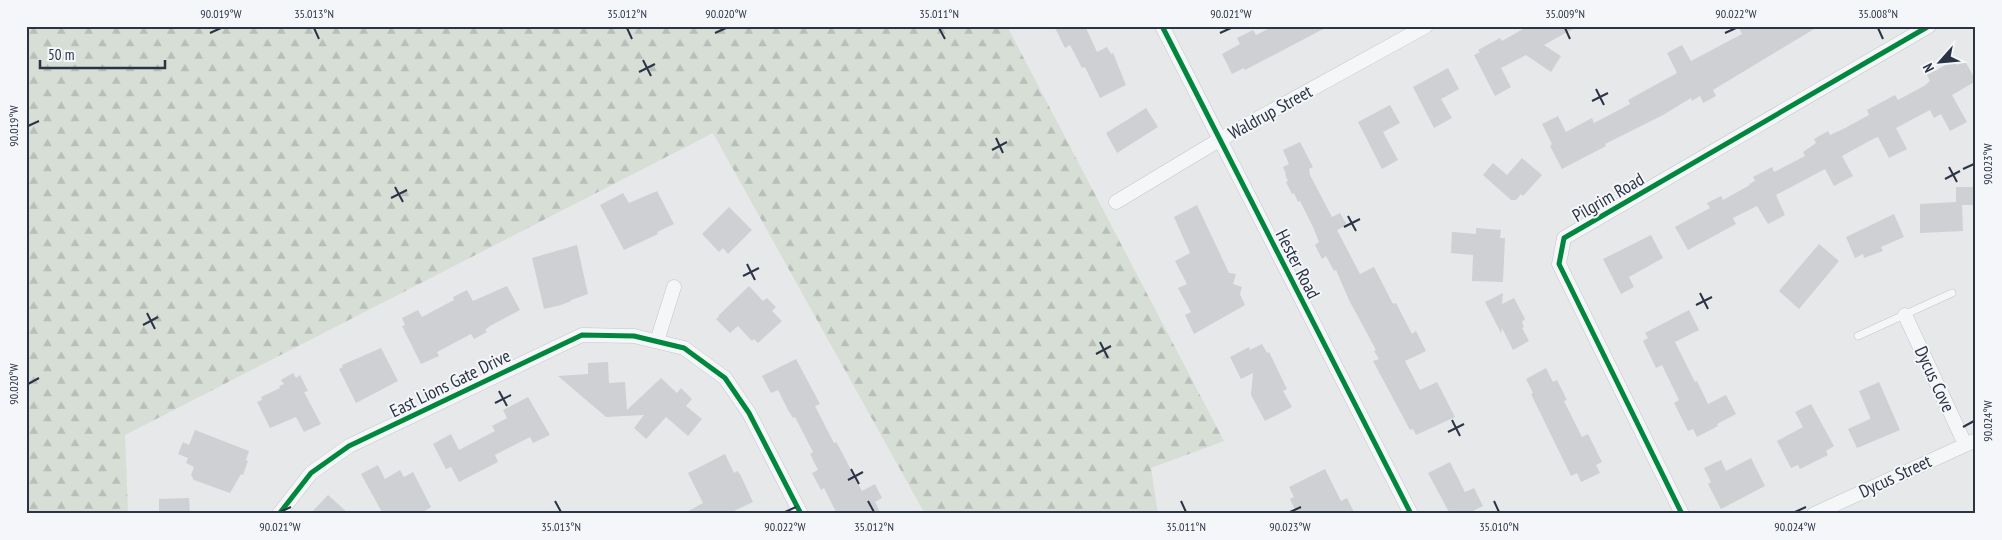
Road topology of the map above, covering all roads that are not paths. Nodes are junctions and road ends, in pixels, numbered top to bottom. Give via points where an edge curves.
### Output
1 (1162, 26) edge
2 (1426, 26) edge
3 (1929, 26) edge
4 (1218, 140) junction
5 (1116, 202) dead end
6 (674, 287) dead end
7 (1952, 293) dead end
8 (1905, 315) junction
9 (1858, 336) dead end
10 (657, 341) junction
11 (1970, 442) edge
12 (279, 513) edge
13 (801, 514) edge
14 (1410, 514) edge
15 (1682, 514) edge
16 (1814, 514) edge

1 - 4 street, Hester Road
2 - 4 street, Waldrup Street
3 - 15 street, Pilgrim Road via 1564,238 1559,264
4 - 5 street, Waldrup Street
4 - 14 street, Hester Road
6 - 10 street
7 - 8 lane
8 - 9 lane
8 - 11 street, Dycus Cove
10 - 12 street, East Lions Gate Drive via 634,336 582,334 349,446 310,473
10 - 13 street, East Lions Gate Drive via 684,348 725,378 749,413
11 - 16 street, Dycus Street

